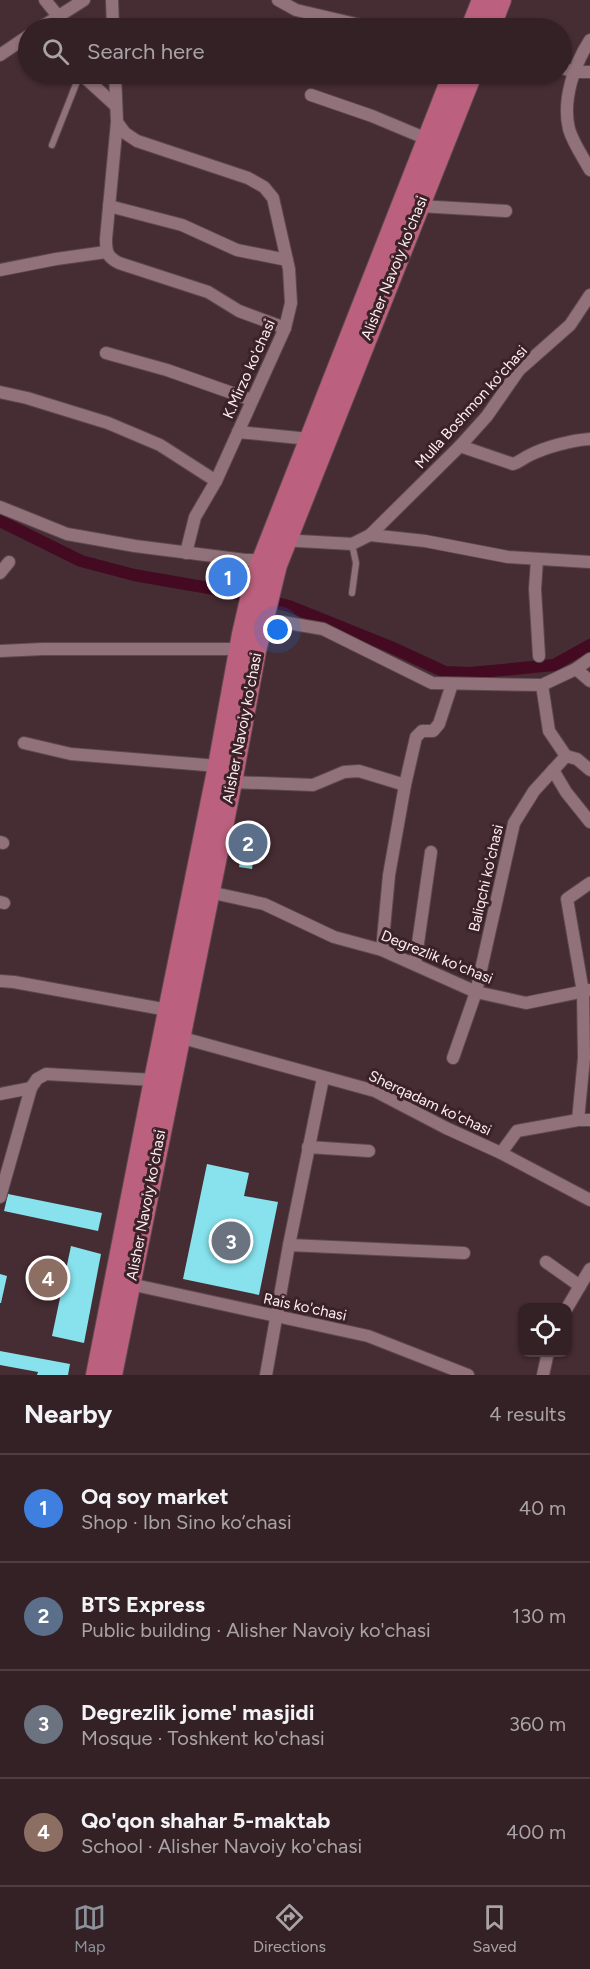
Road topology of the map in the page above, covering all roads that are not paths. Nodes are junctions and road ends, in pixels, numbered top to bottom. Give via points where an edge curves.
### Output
1 (45, 0) edge
2 (84, 0) edge
3 (112, 0) edge
4 (278, 0) edge
5 (482, 0) edge
6 (501, 0) edge
7 (58, 16) junction
8 (55, 18) edge
9 (113, 18) edge
10 (330, 18) edge
11 (475, 18) edge
12 (494, 18) edge
13 (590, 40) edge
14 (18, 42) edge
15 (1, 53) edge
16 (572, 71) edge
17 (575, 72) junction
18 (590, 72) edge
19 (572, 82) edge
20 (76, 84) edge
21 (91, 84) edge
22 (115, 84) edge
23 (449, 84) edge
24 (468, 84) edge
25 (572, 84) edge
26 (311, 95) dead end
27 (116, 106) junction
28 (117, 122) junction
29 (427, 139) junction
30 (52, 145) dead end
31 (590, 170) edge
32 (109, 206) junction
33 (419, 206) junction
34 (506, 211) dead end
35 (106, 252) junction
36 (287, 260) junction
37 (0, 270) edge
38 (590, 295) edge
39 (285, 328) junction
40 (106, 353) dead end
41 (0, 392) edge
42 (252, 400) junction
43 (238, 432) junction
44 (309, 439) junction
45 (590, 440) edge
46 (460, 446) junction
47 (216, 481) junction
48 (0, 507) edge
49 (370, 535) junction
50 (278, 539) junction
51 (352, 544) junction
52 (186, 553) junction
53 (537, 560) junction
54 (9, 562) dead end
55 (590, 562) edge
56 (267, 572) junction
57 (0, 573) edge
58 (352, 593) dead end
59 (258, 615) junction
60 (239, 649) junction
61 (0, 651) edge
62 (540, 656) dead end
63 (590, 659) edge
64 (576, 669) junction
65 (590, 681) edge
66 (452, 684) junction
67 (542, 685) junction
68 (24, 742) dead end
69 (566, 756) junction
70 (218, 766) junction
71 (553, 770) junction
72 (590, 770) edge
73 (232, 782) junction
74 (405, 785) junction
75 (590, 822) edge
76 (430, 852) dead end
77 (590, 883) edge
78 (209, 892) junction
79 (382, 950) junction
80 (415, 964) junction
81 (0, 981) edge
82 (587, 991) edge
83 (476, 992) junction
84 (168, 1010) junction
85 (179, 1037) junction
86 (453, 1058) dead end
87 (323, 1078) junction
88 (154, 1080) junction
89 (31, 1088) junction
90 (0, 1094) edge
91 (584, 1120) edge
92 (308, 1147) junction
93 (369, 1151) dead end
94 (501, 1153) junction
95 (0, 1197) edge
96 (590, 1200) edge
97 (289, 1245) junction
98 (464, 1253) dead end
99 (546, 1262) dead end
100 (590, 1269) edge
101 (130, 1284) junction
102 (580, 1286) junction
103 (570, 1303) edge
104 (276, 1316) junction
105 (547, 1357) edge
106 (462, 1374) edge
107 (96, 1375) edge
108 (112, 1375) edge
109 (266, 1375) edge
110 (543, 1375) edge

1 - 7 street
2 - 7 street
3 - 9 street
4 - 10 street via 296,10
5 - 11 main road
6 - 12 main road
7 - 8 street
13 - 17 street
14 - 15 street
16 - 17 street
17 - 18 street
17 - 19 street
20 - 30 lane
21 - 27 street
22 - 27 street
23 - 29 main road, Alisher Navoiy ko'chasi
24 - 33 main road, Alisher Navoiy ko'chasi
25 - 31 street via 566,103 569,130
26 - 29 street
27 - 28 street
28 - 32 street
28 - 36 street, K.Mirzo ko'chasi via 137,141 248,178 264,187 273,198
29 - 44 main road, Alisher Navoiy ko'chasi
32 - 35 street
32 - 36 street via 182,225 237,250
33 - 34 street
33 - 50 main road, Alisher Navoiy ko'chasi
35 - 37 street
35 - 39 street via 119,263 208,292 238,311
36 - 39 street, K.Mirzo ko'chasi via 291,303
38 - 46 street, Mulla Boshmon ko'chasi via 570,325 519,370
39 - 42 street, K.Mirzo ko'chasi
40 - 42 street
41 - 47 street via 108,423 160,445
42 - 43 street, K.Mirzo ko'chasi
43 - 44 street
43 - 47 street, K.Mirzo ko'chasi
44 - 50 main road, Alisher Navoiy ko'chasi
45 - 46 street via 530,454 513,464
46 - 49 street, Mulla Boshmon ko'chasi
47 - 52 street, K.Mirzo ko'chasi via 195,517
48 - 52 street via 67,534
49 - 51 street
49 - 53 street
50 - 51 street
50 - 56 main road, Alisher Navoiy ko'chasi
51 - 58 lane via 356,563
52 - 56 street via 245,560
53 - 55 street
53 - 62 street
54 - 57 street
56 - 59 main road, Alisher Navoiy ko'chasi
59 - 60 main road, Alisher Navoiy ko'chasi
59 - 66 street via 323,629 432,684
59 - 73 main road, Alisher Navoiy ko'chasi
60 - 61 street
60 - 70 main road, Alisher Navoiy ko'chasi
63 - 64 street
64 - 65 street
64 - 67 street
66 - 67 street
66 - 74 street via 439,724 433,731 422,731 416,737
67 - 69 street via 549,731
68 - 70 street via 71,754
69 - 71 street, Baliqchi ko'chasi
69 - 72 street
70 - 84 main road, Alisher Navoiy ko'chasi
71 - 75 street
71 - 83 street, Baliqchi ko'chasi via 514,823
73 - 74 street via 313,785 344,772 359,771
73 - 78 main road, Alisher Navoiy ko'chasi
74 - 79 street via 389,875
76 - 80 street
77 - 82 street via 567,899
78 - 79 street, Degrezlik ko'chasi via 264,904 334,937
78 - 85 main road, Alisher Navoiy ko'chasi
79 - 80 street, Degrezlik ko'chasi
80 - 83 street, Degrezlik ko'chasi
81 - 84 street
82 - 83 street, Degrezlik ko'chasi via 526,1003
82 - 91 street
83 - 86 street, Baliqchi ko'chasi
84 - 88 main road, Alisher Navoiy ko'chasi
85 - 87 street, Sherqadam ko'chasi
85 - 101 main road, Alisher Navoiy ko'chasi
87 - 92 street
87 - 94 street, Sherqadam ko'chasi via 375,1091
88 - 89 street via 46,1074
88 - 107 main road, Alisher Navoiy ko'chasi
89 - 90 street
89 - 95 street
91 - 94 street via 518,1131
92 - 93 street
92 - 97 street
94 - 96 street, Sherqadam ko'chasi
97 - 98 street
97 - 104 street
99 - 102 street
100 - 102 street
101 - 104 street, Rais ko'chasi
101 - 108 main road, Alisher Navoiy ko'chasi
102 - 103 street
104 - 106 street, Rais ko'chasi via 368,1336
104 - 109 street
105 - 110 street

